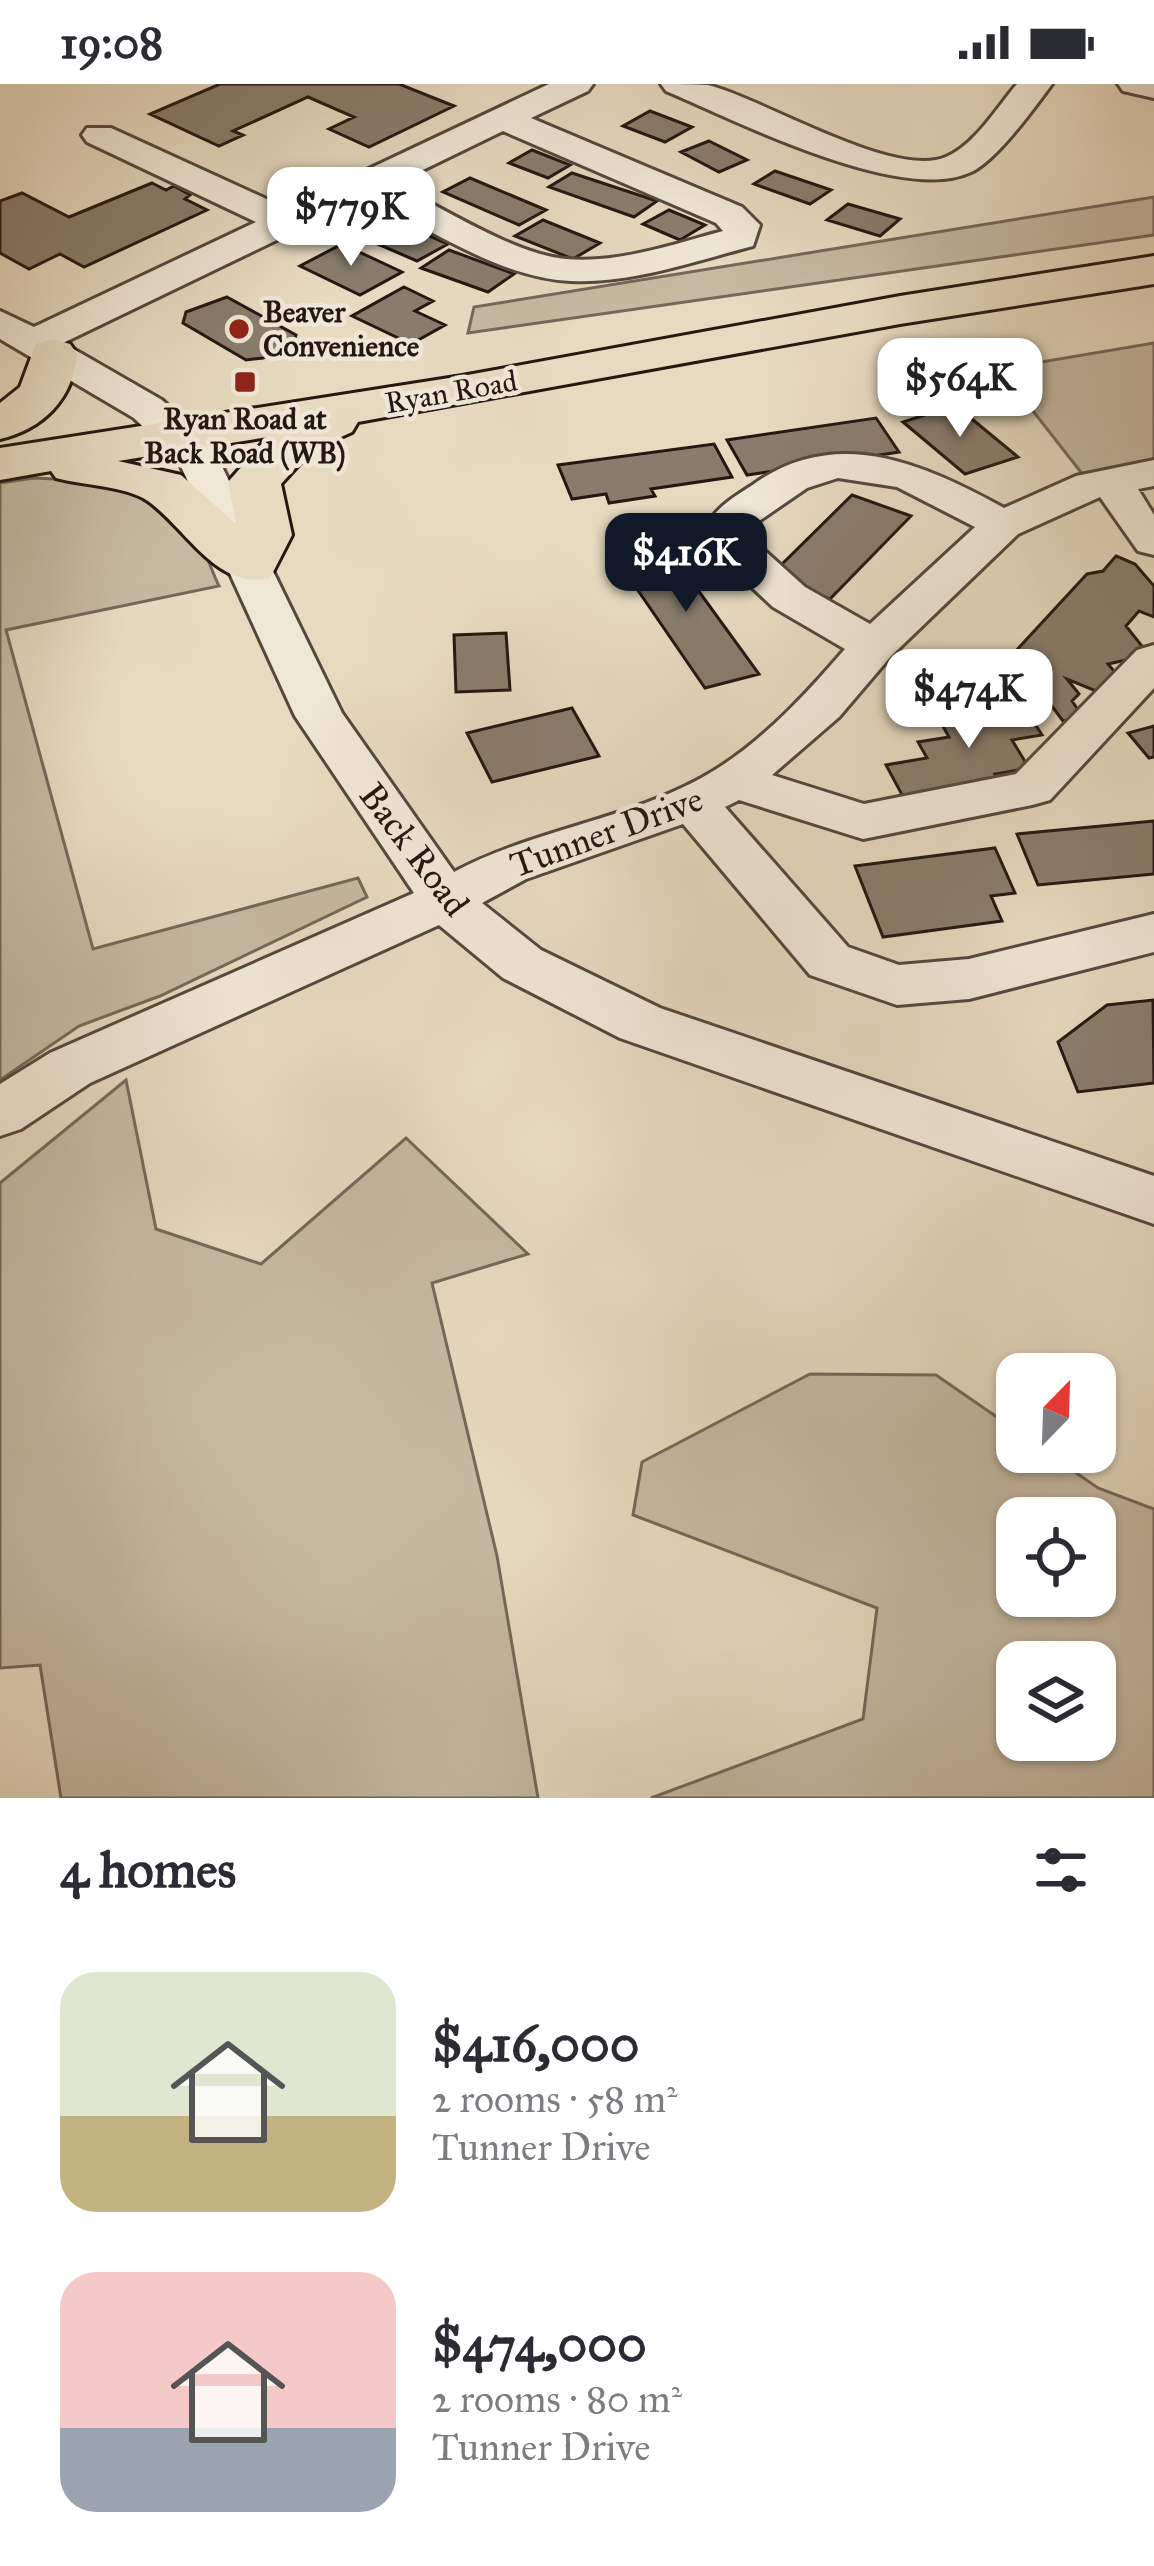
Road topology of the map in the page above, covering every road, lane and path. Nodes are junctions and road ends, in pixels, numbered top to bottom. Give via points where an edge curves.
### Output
1 (576, 84) edge
2 (678, 84) edge
3 (1035, 84) edge
4 (1135, 84) edge
5 (1154, 88) edge
6 (503, 119) junction
7 (99, 135) dead end
8 (367, 184) junction
9 (286, 222) junction
10 (1154, 271) edge
11 (899, 310) junction
12 (29, 340) edge
13 (364, 406) junction
14 (162, 422) junction
15 (2, 445) edge
16 (1134, 477) edge
17 (1003, 526) junction
18 (1154, 542) edge
19 (251, 566) junction
20 (874, 646) junction
21 (1154, 660) edge
22 (714, 791) junction
23 (446, 900) junction
24 (1154, 933) edge
25 (0, 1113) edge
26 (1154, 1200) edge

1 - 6 street
2 - 3 street via 884,166 934,172 959,165
4 - 5 street
6 - 8 street
6 - 8 street via 729,215 742,225 740,238 566,270
7 - 9 street
8 - 9 street
9 - 12 street
10 - 11 main road, Ryan Road
11 - 13 main road, Ryan Road
11 - 14 main road, Ryan Road via 450,363
12 - 14 street, Back Road
12 - 15 main road via 52,379
13 - 14 main road, Ryan Road
13 - 19 main road via 294,439 254,482 265,535
14 - 15 main road, Ryan Road
14 - 19 street, Back Road via 198,457
15 - 19 main road via 162,486
16 - 17 street, Tunner Drive via 1091,485
16 - 18 street via 1132,516
17 - 20 street, Tunner Drive
17 - 20 street via 902,471 857,464 808,470 733,519 744,556 789,597
19 - 23 street, Back Road via 319,716
20 - 22 street, Tunner Drive via 823,706
21 - 22 street via 1032,788 862,822
22 - 23 street, Tunner Drive via 508,866
22 - 24 street via 829,961 897,985 969,979
23 - 25 street, Tunner Drive via 70,1068
23 - 26 street, Back Road via 522,964 640,1023

